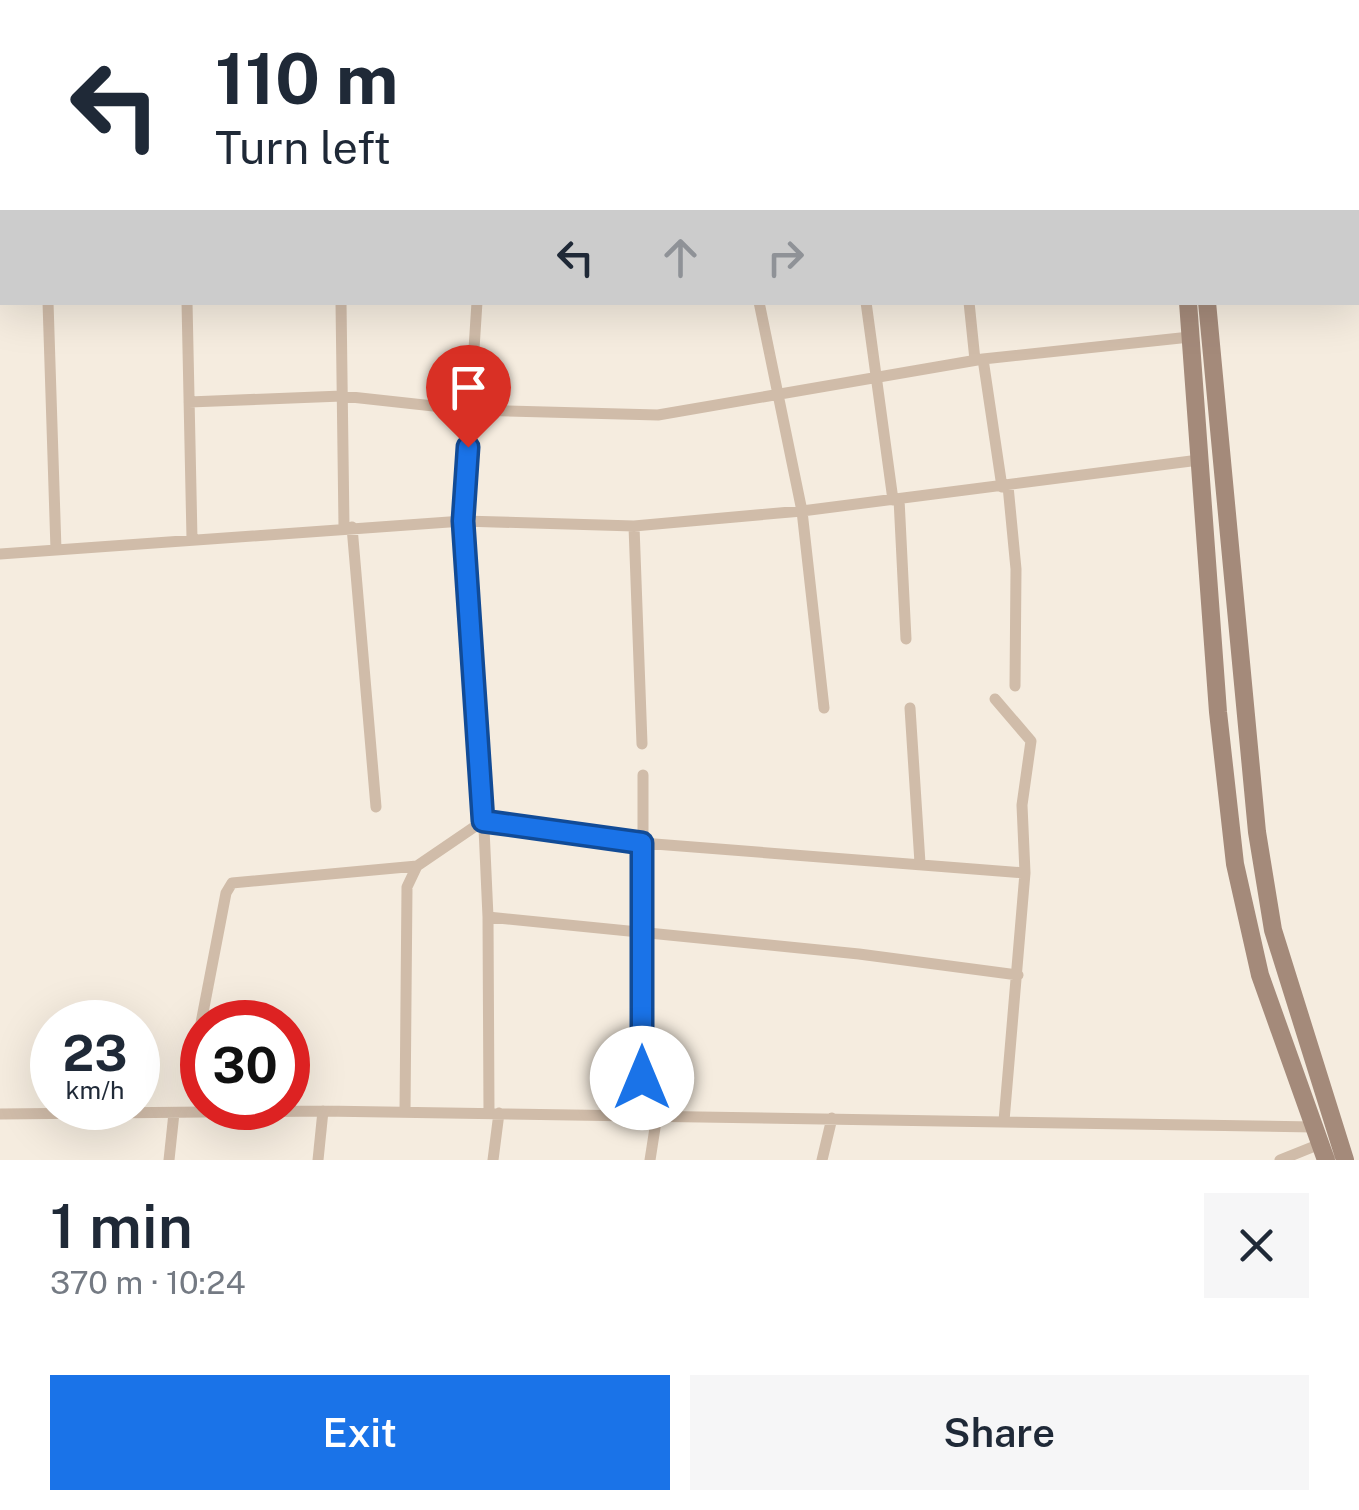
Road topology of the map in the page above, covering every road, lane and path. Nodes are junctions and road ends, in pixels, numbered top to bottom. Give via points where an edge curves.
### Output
1 (48, 305) edge
2 (188, 305) edge
3 (341, 305) edge
4 (478, 305) edge
5 (760, 305) edge
6 (866, 305) edge
7 (970, 305) edge
8 (1188, 305) edge
9 (1207, 305) edge
10 (1190, 338) junction
11 (979, 360) junction
12 (876, 376) junction
13 (776, 393) junction
14 (342, 396) junction
15 (189, 402) junction
16 (470, 410) junction
17 (1199, 460) junction
18 (1005, 486) junction
19 (896, 500) junction
20 (802, 511) junction
21 (463, 521) junction
22 (634, 526) junction
23 (348, 527) junction
24 (192, 539) junction
25 (56, 550) junction
26 (0, 554) edge
27 (906, 639) dead end
28 (1015, 686) dead end
29 (995, 698) dead end
30 (824, 708) dead end
31 (910, 708) dead end
32 (642, 744) dead end
33 (642, 774) dead end
34 (376, 808) dead end
35 (483, 816) junction
36 (642, 843) junction
37 (920, 863) junction
38 (417, 866) junction
39 (1025, 873) junction
40 (488, 917) junction
41 (642, 932) junction
42 (1018, 975) junction
43 (205, 1000) edge
44 (310, 1111) edge
45 (323, 1111) junction
46 (404, 1112) junction
47 (174, 1113) junction
48 (180, 1113) edge
49 (494, 1113) junction
50 (0, 1114) edge
51 (642, 1115) junction
52 (657, 1116) junction
53 (832, 1118) junction
54 (1004, 1121) junction
55 (1320, 1144) edge
56 (169, 1160) edge
57 (318, 1160) edge
58 (493, 1160) edge
59 (650, 1160) edge
60 (822, 1160) edge
61 (1280, 1160) edge
62 (1346, 1160) edge

1 - 25 street
2 - 15 street
3 - 14 street
4 - 16 street
5 - 13 street
6 - 12 street
7 - 11 street
8 - 10 main road
9 - 62 main road via 1257,832 1273,930
10 - 11 street
10 - 17 main road
11 - 12 street
11 - 18 street
12 - 13 street
12 - 19 street
13 - 16 street via 658,415
13 - 20 street
14 - 15 street
14 - 16 street
14 - 23 street
15 - 24 street
16 - 21 street
17 - 18 street
17 - 55 main road via 1218,712 1242,907
18 - 19 street
18 - 28 street via 1016,569
19 - 20 street
19 - 27 street
20 - 22 street
20 - 30 street
21 - 22 street
21 - 23 street
21 - 35 street
22 - 32 street
23 - 24 street
23 - 34 street
24 - 25 street
25 - 26 street
29 - 39 street via 1032,741 1022,806
31 - 37 street
33 - 36 street
35 - 36 street
35 - 38 street
35 - 40 street
36 - 37 street
36 - 41 street
37 - 39 street
38 - 43 street via 232,883
38 - 46 street via 406,902
39 - 42 street
40 - 41 street
40 - 49 street
41 - 42 street
41 - 51 street
42 - 54 street
44 - 45 street
45 - 46 street
45 - 57 street
46 - 49 street
47 - 48 street
47 - 50 street
47 - 56 street
49 - 51 street
49 - 58 street
51 - 52 street
52 - 53 street
52 - 59 street
53 - 54 street
53 - 60 street
54 - 55 street
55 - 61 street

